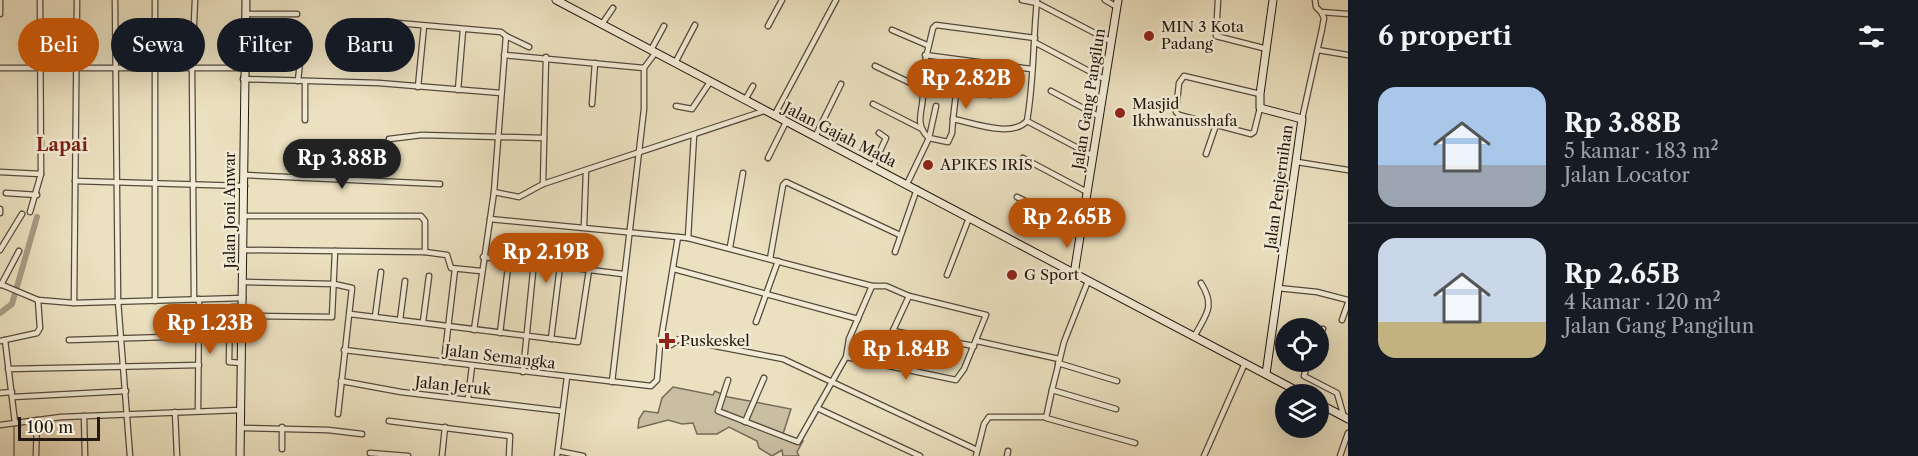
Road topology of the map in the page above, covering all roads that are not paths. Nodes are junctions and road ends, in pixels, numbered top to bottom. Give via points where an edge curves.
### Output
1 (0, 0) edge
2 (40, 0) edge
3 (77, 0) edge
4 (115, 0) edge
5 (155, 0) edge
6 (195, 0) edge
7 (246, 0) edge
8 (556, 0) edge
9 (782, 0) edge
10 (836, 0) edge
11 (1022, 0) edge
12 (1105, 0) edge
13 (1218, 0) edge
14 (1273, 0) edge
15 (1315, 0) edge
16 (1037, 1) edge
17 (1118, 3) edge
18 (613, 8) dead end
19 (1321, 12) junction
20 (0, 14) edge
21 (246, 14) junction
22 (297, 14) dead end
23 (1348, 14) edge
24 (39, 18) edge
25 (77, 18) edge
26 (115, 18) edge
27 (155, 18) edge
28 (194, 18) edge
29 (246, 18) edge
30 (602, 24) junction
31 (415, 25) edge
32 (695, 25) dead end
33 (424, 26) junction
34 (664, 26) dead end
35 (768, 26) dead end
36 (463, 30) junction
37 (892, 30) dead end
38 (506, 36) junction
39 (1036, 40) junction
40 (1112, 42) junction
41 (927, 45) junction
42 (529, 47) dead end
43 (1267, 49) junction
44 (1318, 50) junction
45 (653, 51) junction
46 (504, 55) junction
47 (925, 55) junction
48 (1348, 55) edge
49 (546, 57) junction
50 (595, 63) junction
51 (675, 63) junction
52 (875, 66) dead end
53 (0, 68) edge
54 (18, 68) edge
55 (644, 68) junction
56 (1031, 69) junction
57 (38, 72) edge
58 (77, 72) edge
59 (115, 72) edge
60 (154, 72) edge
61 (192, 72) edge
62 (243, 72) edge
63 (299, 72) edge
64 (243, 79) junction
65 (1106, 80) junction
66 (298, 81) junction
67 (305, 82) junction
68 (710, 82) junction
69 (841, 84) dead end
70 (753, 86) dead end
71 (418, 87) junction
72 (919, 87) junction
73 (458, 90) junction
74 (1051, 91) dead end
75 (501, 93) junction
76 (991, 94) dead end
77 (1260, 94) junction
78 (744, 100) junction
79 (592, 104) dead end
80 (873, 104) dead end
81 (676, 106) dead end
82 (936, 106) dead end
83 (1260, 108) junction
84 (764, 111) junction
85 (774, 116) junction
86 (1100, 117) junction
87 (953, 119) junction
88 (1302, 119) junction
89 (305, 120) dead end
90 (1027, 121) junction
91 (786, 122) junction
92 (1216, 125) junction
93 (922, 129) junction
94 (879, 133) dead end
95 (694, 135) junction
96 (815, 137) junction
97 (544, 138) junction
98 (929, 138) junction
99 (389, 139) dead end
100 (498, 139) junction
101 (638, 154) junction
102 (1206, 154) dead end
103 (1094, 156) junction
104 (768, 158) dead end
105 (1023, 158) dead end
106 (1297, 162) junction
107 (873, 166) junction
108 (1348, 170) edge
109 (586, 171) junction
110 (0, 172) edge
111 (743, 173) dead end
112 (41, 174) junction
113 (244, 175) junction
114 (75, 181) junction
115 (155, 183) junction
116 (194, 183) junction
117 (115, 184) junction
118 (440, 184) dead end
119 (543, 184) junction
120 (907, 184) junction
121 (244, 186) junction
122 (917, 189) junction
123 (494, 192) junction
124 (1087, 192) junction
125 (6, 193) dead end
126 (37, 195) junction
127 (1017, 197) dead end
128 (30, 212) dead end
129 (22, 214) dead end
130 (243, 216) junction
131 (969, 218) junction
132 (490, 219) junction
133 (584, 226) junction
134 (1082, 229) junction
135 (631, 231) junction
136 (900, 235) junction
137 (678, 237) junction
138 (688, 238) junction
139 (730, 247) junction
140 (0, 250) edge
141 (243, 250) junction
142 (19, 251) dead end
143 (335, 251) junction
144 (425, 252) junction
145 (895, 252) dead end
146 (483, 257) junction
147 (509, 259) junction
148 (770, 259) junction
149 (778, 261) junction
150 (534, 262) junction
151 (560, 266) junction
152 (455, 269) junction
153 (589, 270) junction
154 (674, 270) junction
155 (481, 271) junction
156 (381, 272) dead end
157 (623, 274) junction
158 (1074, 274) junction
159 (947, 275) dead end
160 (429, 276) dead end
161 (405, 281) dead end
162 (1088, 281) junction
163 (243, 282) junction
164 (1201, 282) dead end
165 (0, 284) edge
166 (334, 284) junction
167 (872, 286) junction
168 (1278, 288) junction
169 (768, 294) junction
170 (909, 296) junction
171 (243, 298) junction
172 (197, 299) junction
173 (38, 300) junction
174 (118, 301) junction
175 (155, 301) junction
176 (1348, 302) edge
177 (74, 303) junction
178 (243, 307) junction
179 (350, 314) junction
180 (243, 316) junction
181 (375, 317) junction
182 (858, 319) junction
183 (400, 320) junction
184 (1342, 320) dead end
185 (423, 322) junction
186 (756, 322) dead end
187 (448, 326) junction
188 (474, 330) junction
189 (893, 331) junction
190 (500, 333) junction
191 (199, 336) junction
192 (527, 336) junction
193 (121, 337) junction
194 (1194, 337) junction
195 (551, 339) junction
196 (69, 340) dead end
197 (2, 341) edge
198 (977, 341) junction
199 (660, 345) junction
200 (974, 346) junction
201 (344, 350) junction
202 (846, 357) junction
203 (1059, 361) junction
204 (444, 362) junction
205 (241, 363) junction
206 (878, 363) junction
207 (1245, 363) junction
208 (0, 364) edge
209 (199, 365) junction
210 (8, 366) junction
211 (123, 366) junction
212 (472, 366) junction
213 (523, 372) junction
214 (1305, 372) edge
215 (1266, 374) junction
216 (567, 377) junction
217 (764, 378) dead end
218 (728, 380) dead end
219 (341, 381) junction
220 (1117, 381) dead end
221 (612, 382) junction
222 (831, 383) junction
223 (1284, 384) edge
224 (1052, 390) junction
225 (126, 391) junction
226 (0, 393) edge
227 (12, 395) junction
228 (468, 399) junction
229 (817, 408) junction
230 (1116, 409) dead end
231 (1329, 409) edge
232 (240, 410) junction
233 (198, 411) junction
234 (562, 411) junction
235 (175, 412) junction
236 (128, 413) junction
237 (338, 414) dead end
238 (84, 416) junction
239 (1045, 417) junction
240 (1346, 418) edge
241 (37, 420) junction
242 (389, 421) dead end
243 (745, 422) junction
244 (15, 423) junction
245 (0, 425) edge
246 (445, 427) junction
247 (240, 428) junction
248 (282, 428) junction
249 (1348, 433) edge
250 (362, 434) dead end
251 (1135, 443) dead end
252 (282, 449) dead end
253 (370, 453) dead end
254 (557, 453) edge
255 (976, 453) edge
256 (36, 456) edge
257 (85, 456) edge
258 (130, 456) edge
259 (177, 456) edge
260 (240, 456) edge
261 (408, 456) edge
262 (442, 456) edge
263 (509, 456) edge
264 (584, 456) edge
265 (920, 456) edge
266 (1204, 456) edge
267 (1340, 456) edge

1 - 20 street
2 - 24 street
3 - 25 street
4 - 26 street
5 - 27 street
6 - 28 street
7 - 21 main road, Jalan Joni Anwar
8 - 30 main road, Jalan Gajah Mada
9 - 35 street
10 - 85 street
11 - 16 street
12 - 17 street
13 - 43 street via 1216,36
14 - 43 main road
15 - 19 street
16 - 39 street
16 - 40 street
17 - 40 main road, Jalan Gang Pangilun
18 - 30 street
19 - 23 street
19 - 44 street via 1324,18
21 - 22 street
21 - 29 main road, Jalan Joni Anwar
30 - 45 main road, Jalan Gajah Mada
31 - 33 street
32 - 51 street
33 - 36 street
33 - 71 street
34 - 45 street
36 - 38 street via 501,32
36 - 73 street
37 - 41 street
38 - 42 street
38 - 46 street
39 - 41 street via 936,25
39 - 56 street
39 - 65 street
40 - 65 main road, Jalan Gang Pangilun
41 - 47 street
43 - 77 main road
44 - 48 street
44 - 88 street
45 - 51 main road, Jalan Gajah Mada
45 - 55 street
46 - 49 street
46 - 75 street
47 - 56 street
47 - 72 street
49 - 50 street
49 - 97 street
50 - 55 street
50 - 79 street
51 - 68 main road, Jalan Gajah Mada
52 - 72 street
53 - 54 street
55 - 101 street
56 - 90 street
57 - 112 street
58 - 114 street
59 - 117 street
60 - 115 street
61 - 116 street
62 - 64 main road, Jalan Joni Anwar
63 - 66 street
64 - 66 street
64 - 113 main road, Jalan Joni Anwar
65 - 86 main road, Jalan Gang Pangilun
66 - 67 street
67 - 71 street
67 - 89 street
68 - 78 main road, Jalan Gajah Mada
68 - 81 street via 692,109
69 - 96 street
70 - 78 street
71 - 73 street
72 - 93 street via 923,93
73 - 75 street
74 - 86 street
75 - 100 street
76 - 87 street via 959,90
77 - 83 main road
77 - 92 street via 1182,77 1177,115
78 - 84 main road, Jalan Gajah Mada
80 - 93 street
82 - 98 street
83 - 88 main road, Jalan Penjernihan
83 - 92 street via 1253,134
84 - 85 main road, Jalan Gajah Mada
84 - 95 street
85 - 91 main road, Jalan Gajah Mada
86 - 103 main road, Jalan Gang Pangilun
87 - 90 street via 1011,129
87 - 98 street via 948,142
88 - 106 main road, Jalan Penjernihan
90 - 103 street
91 - 96 main road, Jalan Gajah Mada
91 - 104 street
92 - 102 street
93 - 98 street
94 - 107 street via 886,138
95 - 101 street
95 - 138 street
96 - 107 main road, Jalan Gajah Mada
97 - 100 street
97 - 119 street
98 - 120 street
99 - 100 street via 422,135
100 - 123 street
101 - 109 street
101 - 135 street
103 - 124 main road, Jalan Gang Pangilun
105 - 124 street
106 - 108 street
106 - 168 main road, Jalan Penjernihan
107 - 120 main road, Jalan Gajah Mada
109 - 119 street
109 - 133 street
110 - 112 street
111 - 139 street
112 - 126 street
113 - 118 street
113 - 121 main road, Jalan Joni Anwar
114 - 117 street
114 - 177 street
115 - 116 street
115 - 117 street
115 - 175 street
116 - 121 street
116 - 172 street
117 - 174 street
119 - 123 street via 519,197
120 - 122 main road, Jalan Gajah Mada
121 - 130 main road, Jalan Joni Anwar
122 - 131 main road, Jalan Gajah Mada
122 - 136 street
123 - 132 street
124 - 134 main road, Jalan Gang Pangilun
125 - 126 street
126 - 128 street
127 - 134 street
129 - 140 street
130 - 141 main road, Jalan Joni Anwar
130 - 144 street via 421,216 425,221
131 - 158 main road, Jalan Gajah Mada
131 - 159 street
132 - 133 street
132 - 146 street
133 - 135 street
134 - 158 main road, Jalan Gang Pangilun
135 - 137 street
135 - 157 street
136 - 145 street
136 - 148 street via 789,182 784,183
137 - 138 street
137 - 154 street
138 - 139 street
139 - 148 street
141 - 143 street
141 - 163 main road, Jalan Joni Anwar
142 - 165 street
143 - 144 street
143 - 166 street
144 - 152 street via 447,255 449,266
146 - 147 street
146 - 155 street
147 - 150 street
147 - 190 street
148 - 149 street
149 - 167 street
149 - 169 street
150 - 151 street
150 - 192 street
151 - 153 street
151 - 195 street
152 - 155 street
152 - 187 street
153 - 157 street
153 - 195 street via 579,340
154 - 169 street
154 - 199 street
155 - 188 street
156 - 181 street
157 - 221 street
158 - 162 main road, Jalan Gajah Mada
160 - 185 street
161 - 183 street
162 - 194 main road, Jalan Gajah Mada
162 - 203 street
163 - 166 street
163 - 171 main road, Jalan Joni Anwar
164 - 194 street via 1210,304
165 - 173 street
166 - 179 street via 352,288
166 - 180 street via 332,317
167 - 170 street via 886,286
167 - 182 street
168 - 176 street via 1317,292
168 - 215 main road, Jalan Penjernihan
169 - 182 street
169 - 186 street
170 - 189 street
170 - 198 street via 985,314
171 - 172 street
171 - 178 main road, Jalan Joni Anwar
172 - 175 street
172 - 191 street
173 - 177 street
173 - 197 street via 37,333
174 - 175 street
174 - 177 street
174 - 193 street
176 - 184 street
178 - 180 main road, Jalan Joni Anwar
178 - 205 street via 232,307 230,311 229,362
179 - 181 street
179 - 201 street
180 - 205 main road, Jalan Joni Anwar
181 - 183 street
182 - 202 street
183 - 185 street
185 - 187 street
187 - 188 street
187 - 204 street
188 - 190 street
189 - 200 street
189 - 206 street
190 - 192 street
191 - 193 street
191 - 209 street
192 - 195 street
192 - 213 street
193 - 196 street
193 - 211 street
194 - 207 main road, Jalan Gajah Mada
197 - 210 street
198 - 200 street
198 - 203 street
199 - 221 street, Jalan Semangka via 653,386
199 - 222 street via 671,345 679,339 761,353 783,359
200 - 206 street via 956,380
201 - 204 street, Jalan Semangka
201 - 219 street
202 - 206 street
202 - 222 street
203 - 220 street
203 - 224 street
204 - 212 street, Jalan Semangka
205 - 232 main road, Jalan Joni Anwar
207 - 215 main road, Jalan Gajah Mada
207 - 266 street
208 - 210 street
209 - 211 street
209 - 233 street
210 - 211 street
210 - 227 street
211 - 225 street
212 - 213 street, Jalan Semangka
212 - 228 street
213 - 216 street, Jalan Semangka
214 - 240 street via 1304,376 1337,393
215 - 223 main road, Jalan Gajah Mada
216 - 221 street, Jalan Semangka
216 - 234 street
217 - 243 street
218 - 243 street via 717,410
219 - 228 street, Jalan Jeruk
219 - 237 street
222 - 229 street
222 - 255 street
224 - 230 street
224 - 239 street
225 - 227 street
225 - 236 street
226 - 227 street
227 - 244 street
228 - 234 street, Jalan Jeruk
229 - 243 street via 798,442
229 - 265 street
231 - 240 main road
232 - 233 street
232 - 247 main road, Jalan Joni Anwar
233 - 235 street
234 - 254 street
235 - 236 street
235 - 259 street
236 - 238 street
236 - 258 street
238 - 241 street
238 - 257 street
239 - 251 street
239 - 255 street via 989,417
241 - 244 street
241 - 256 street
242 - 246 street
244 - 245 street
246 - 262 street
246 - 263 street via 510,436
247 - 248 street
247 - 260 main road, Jalan Joni Anwar
248 - 250 street
248 - 252 street
249 - 267 street
253 - 261 street
254 - 264 street

